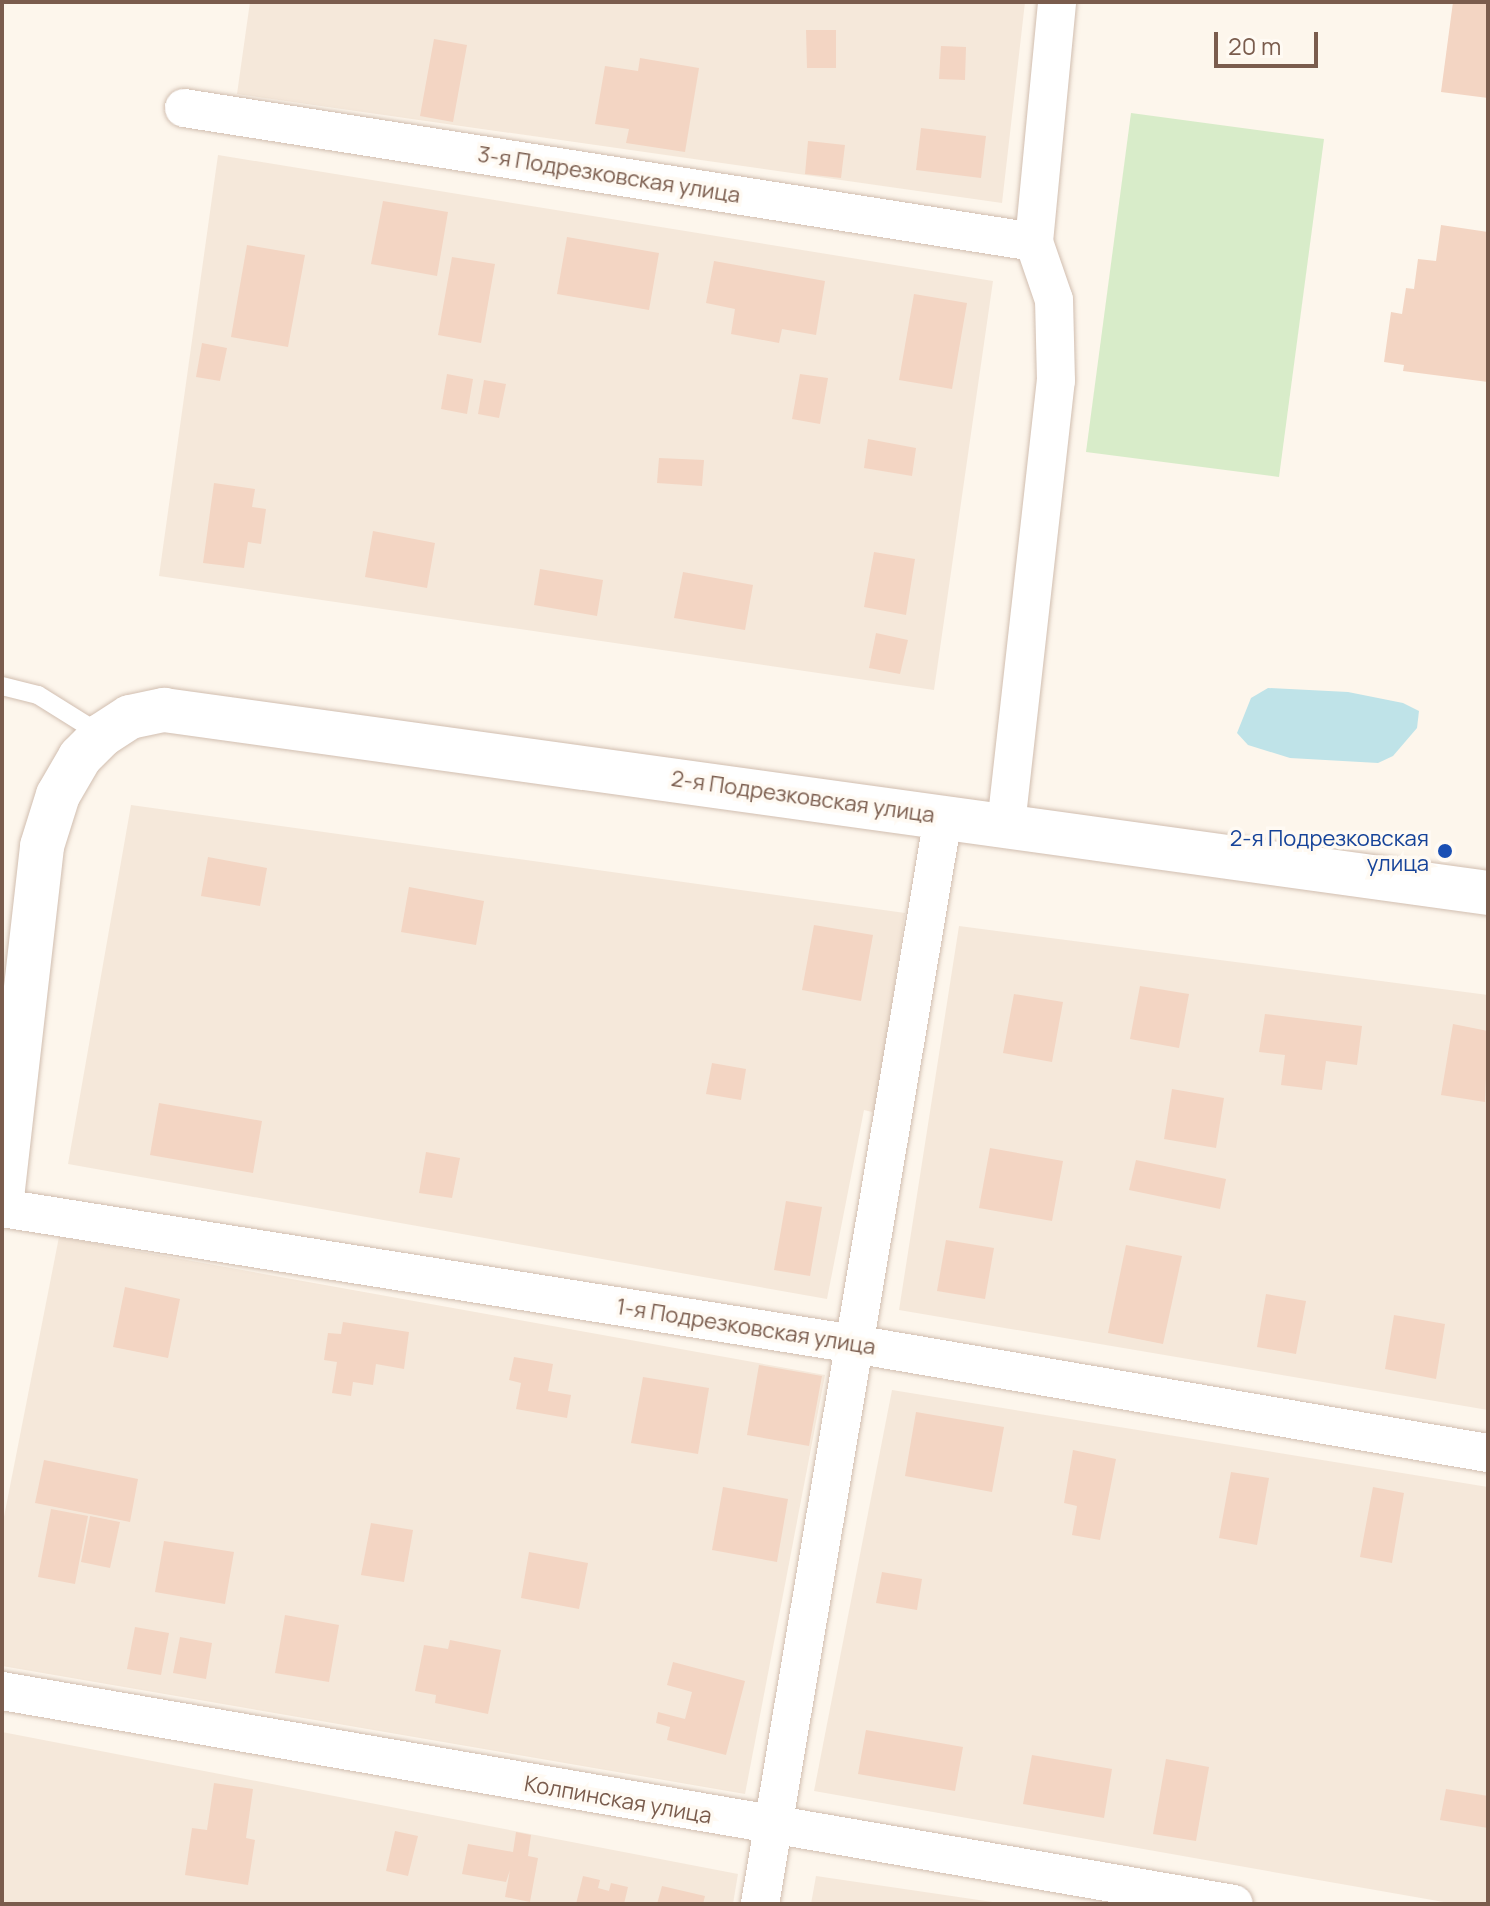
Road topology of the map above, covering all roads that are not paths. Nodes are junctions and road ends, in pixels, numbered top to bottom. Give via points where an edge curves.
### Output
1 (1057, 2) edge
2 (184, 108) dead end
3 (1034, 242) junction
4 (2, 686) edge
5 (102, 735) junction
6 (943, 817) junction
7 (1006, 825) junction
8 (1488, 893) edge
9 (2, 1198) edge
10 (2, 1208) edge
11 (854, 1344) junction
12 (1488, 1453) edge
13 (2, 1691) edge
14 (775, 1827) junction
15 (760, 1904) edge
16 (1234, 1904) edge

1 - 3 street
2 - 3 street, 3-я Подрезковская улица
3 - 7 street via 1054,300 1056,381
4 - 5 lane via 38,695
5 - 6 street, 2-я Подрезковская улица via 130,717 164,710
5 - 9 street via 80,757 58,795 42,846
6 - 7 street, 2-я Подрезковская улица
6 - 11 street
7 - 8 street, 2-я Подрезковская улица
10 - 11 street, 1-я Подрезковская улица
11 - 12 street, 1-я Подрезковская улица
11 - 14 street
13 - 14 street, Колпинская улица
14 - 15 street
14 - 16 street, Колпинская улица

